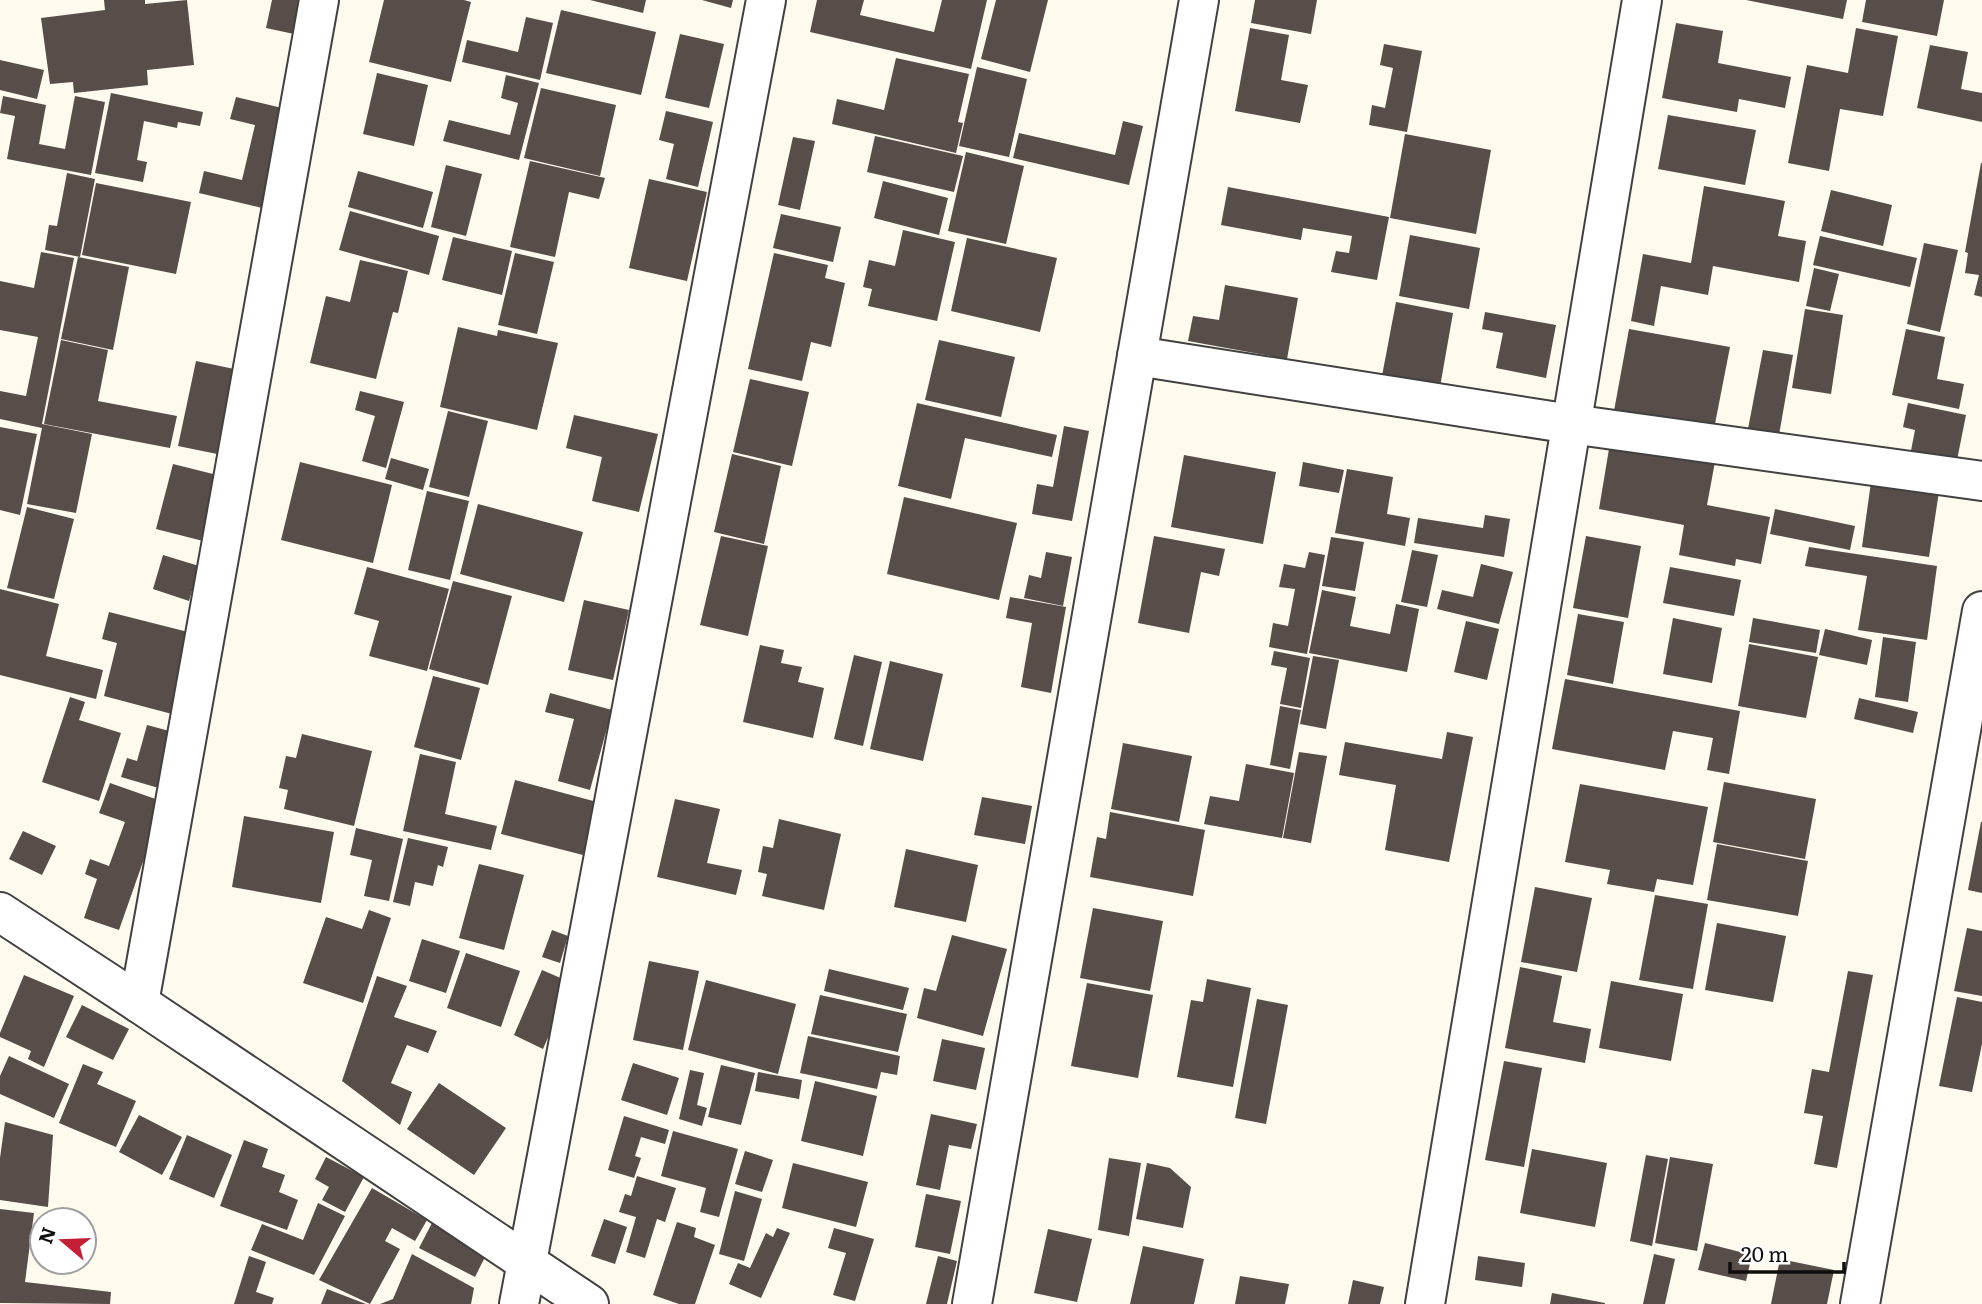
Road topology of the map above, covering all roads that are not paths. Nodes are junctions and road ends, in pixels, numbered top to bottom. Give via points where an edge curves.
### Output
1 (319, 0) edge
2 (766, 0) edge
3 (1199, 0) edge
4 (1642, 0) edge
5 (1137, 356) junction
6 (1571, 424) junction
7 (1982, 481) edge
8 (1982, 611) edge
9 (0, 912) edge
10 (139, 1003) junction
11 (527, 1261) junction
12 (519, 1304) edge
13 (589, 1304) edge
14 (972, 1304) edge
15 (1425, 1304) edge
16 (1860, 1304) edge

1 - 10 street
2 - 11 street
3 - 5 street
4 - 6 street
5 - 6 street
5 - 14 street
6 - 7 street
6 - 15 street
8 - 16 street
9 - 10 street
10 - 11 street
11 - 12 street
11 - 13 street

